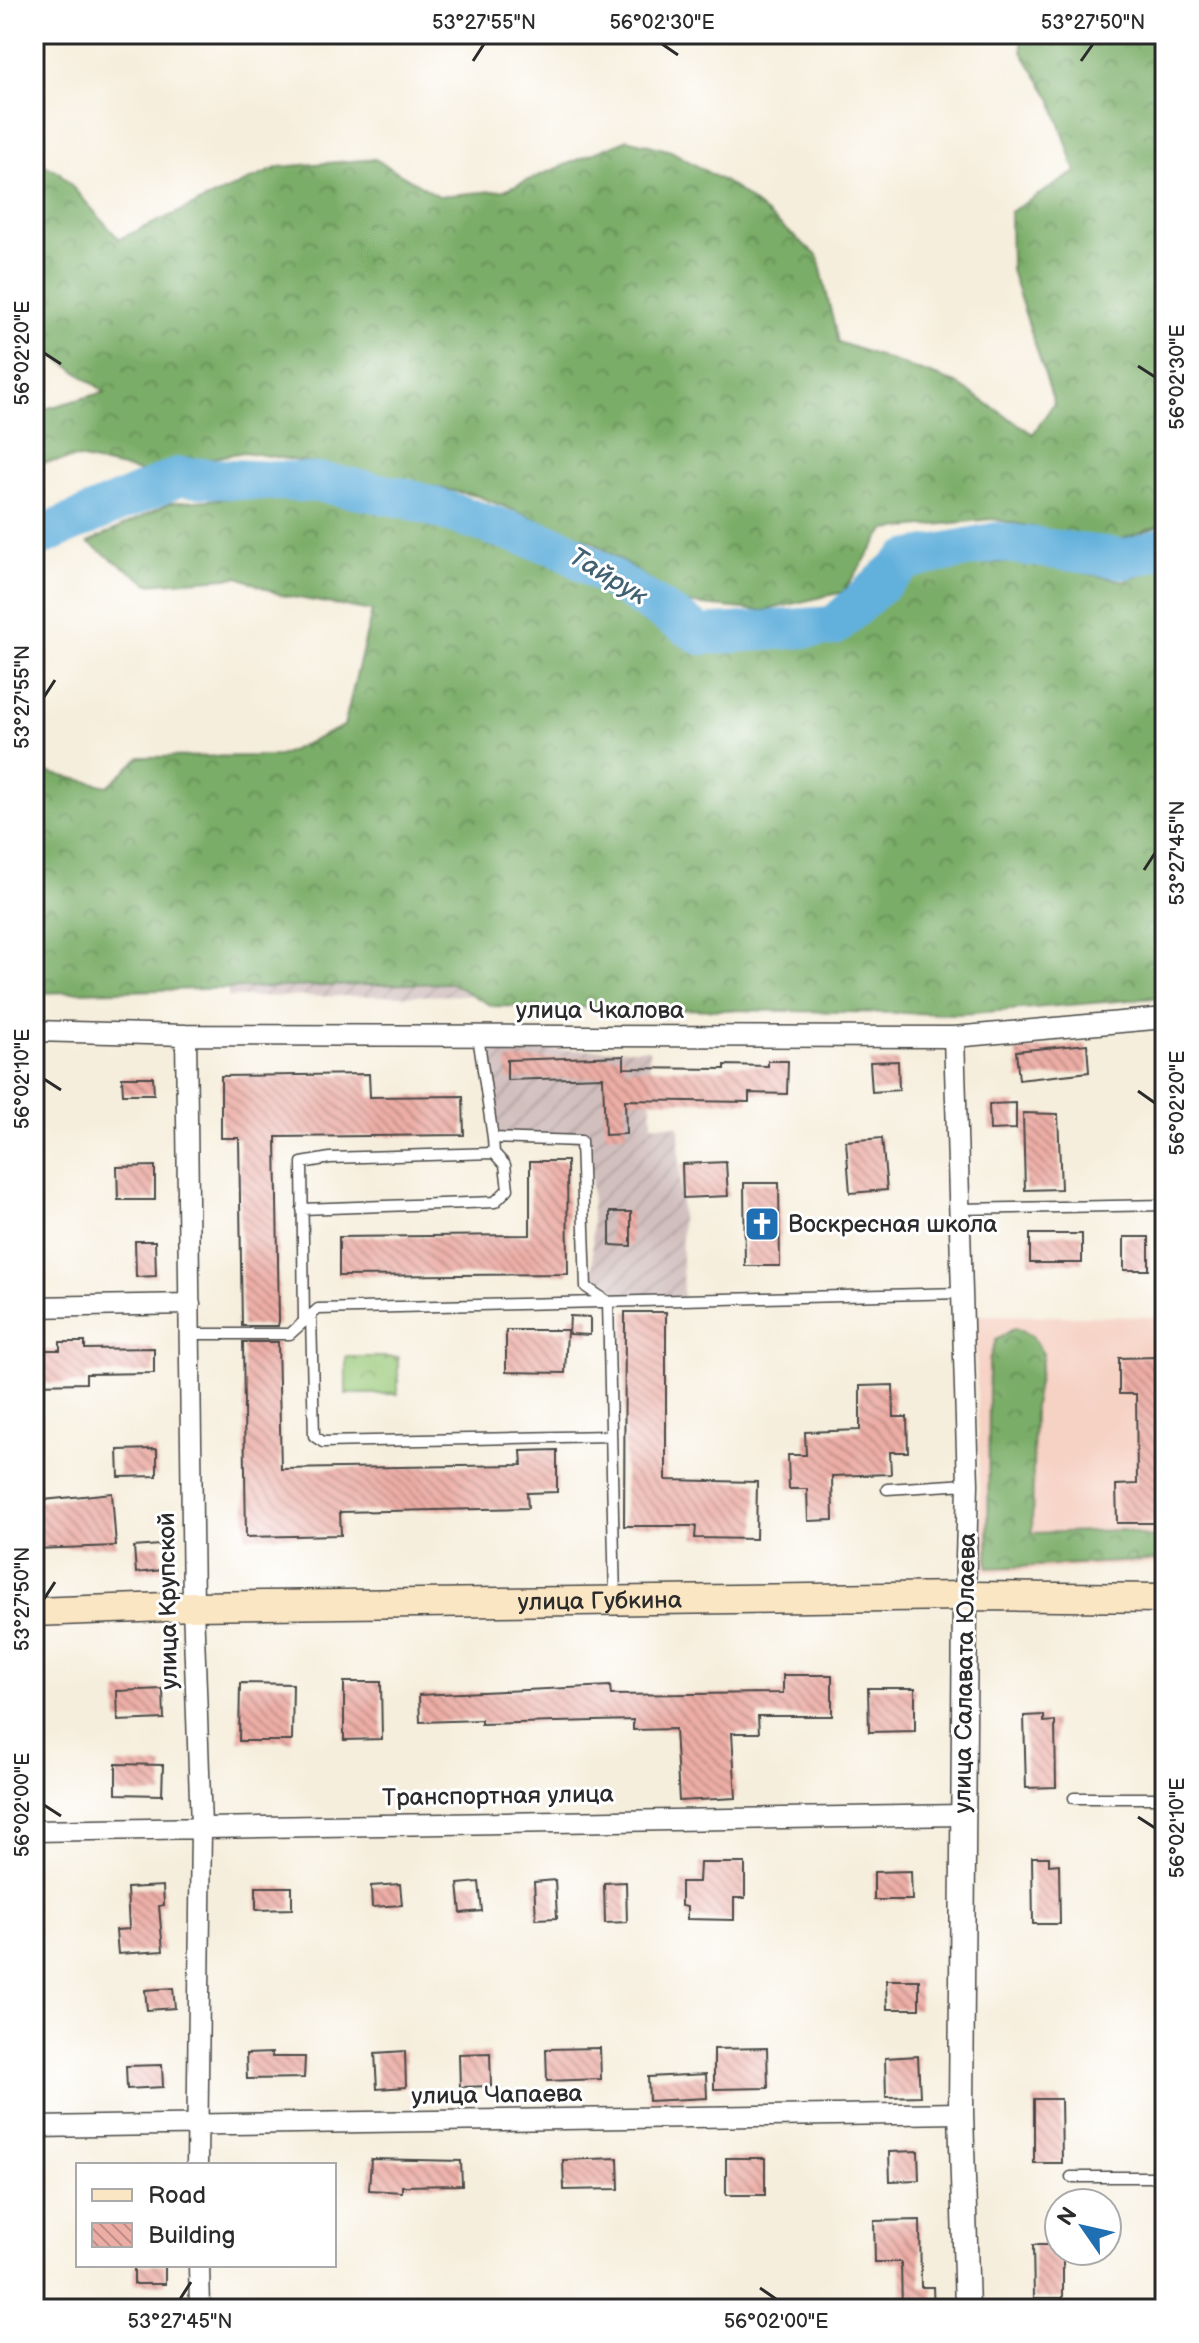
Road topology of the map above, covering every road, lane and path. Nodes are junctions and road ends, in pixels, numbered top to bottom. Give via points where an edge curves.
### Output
1 (1165, 1018) edge
2 (34, 1031) edge
3 (186, 1035) junction
4 (478, 1036) junction
5 (954, 1037) junction
6 (493, 1138) junction
7 (494, 1153) junction
8 (1165, 1205) edge
9 (302, 1209) junction
10 (959, 1209) junction
11 (962, 1293) junction
12 (608, 1302) junction
13 (190, 1304) junction
14 (34, 1307) edge
15 (307, 1318) junction
16 (190, 1334) junction
17 (609, 1436) junction
18 (968, 1484) junction
19 (887, 1489) dead end
20 (965, 1596) junction
21 (1165, 1598) edge
22 (616, 1602) junction
23 (193, 1606) junction
24 (34, 1612) edge
25 (1074, 1798) dead end
26 (1165, 1798) edge
27 (963, 1815) junction
28 (201, 1826) junction
29 (34, 1831) edge
30 (961, 2113) junction
31 (196, 2125) junction
32 (34, 2127) edge
33 (197, 2163) edge
34 (1071, 2177) dead end
35 (1165, 2177) edge
36 (199, 2267) edge
37 (200, 2309) edge
38 (967, 2309) edge

1 - 5 street, улица Чкалова
2 - 3 street, улица Чкалова
3 - 4 street, улица Чкалова
3 - 13 street, улица Крупской
4 - 5 street, улица Чкалова
4 - 6 lane
5 - 10 street, улица Салавата Юлаева
6 - 7 lane
6 - 12 lane via 581,1141 586,1287
7 - 9 lane via 302,1163
7 - 9 lane via 505,1165 508,1189 495,1202
8 - 10 lane
9 - 15 lane
10 - 11 street, улица Салавата Юлаева
11 - 12 lane
11 - 18 street, улица Салавата Юлаева
12 - 15 lane via 318,1309
12 - 17 lane
13 - 14 street
13 - 16 street, улица Крупской
15 - 16 lane via 290,1334
15 - 17 lane via 314,1436 323,1442
16 - 23 street, улица Крупской
17 - 22 lane
18 - 19 lane
18 - 20 street, улица Салавата Юлаева
20 - 21 main road, улица Губкина
20 - 22 main road, улица Губкина
20 - 27 street, улица Салавата Юлаева
22 - 23 main road, улица Губкина
23 - 24 main road, улица Губкина
23 - 28 street, улица Крупской
25 - 26 lane
27 - 28 street, Транспортная улица
27 - 30 street, улица Салавата Юлаева
28 - 29 street, Транспортная улица
28 - 31 street, улица Крупской
30 - 31 street, улица Чапаева
30 - 38 street, улица Салавата Юлаева
31 - 32 street, улица Чапаева
31 - 33 street, улица Крупской
34 - 35 lane
36 - 37 street

